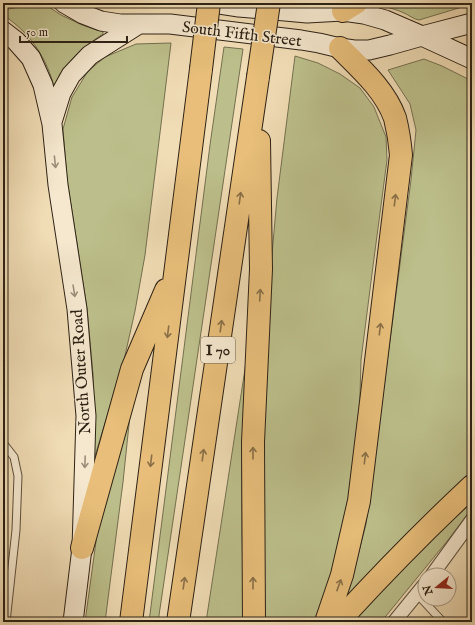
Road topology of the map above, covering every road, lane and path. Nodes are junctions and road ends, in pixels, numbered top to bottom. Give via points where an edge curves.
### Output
1 (64, 3) edge
2 (209, 3) edge
3 (212, 3) edge
4 (269, 3) edge
5 (349, 7) edge
6 (472, 22) edge
7 (139, 24) junction
8 (3, 31) edge
9 (422, 36) junction
10 (340, 48) junction
11 (472, 59) edge
12 (258, 77) junction
13 (52, 124) junction
14 (176, 265) junction
15 (3, 444) edge
16 (472, 486) edge
17 (472, 520) edge
18 (82, 548) junction
19 (438, 567) edge
20 (7, 579) edge
21 (417, 594) edge
22 (433, 607) edge
23 (6, 622) edge
24 (73, 622) edge
25 (131, 622) edge
26 (178, 622) edge
27 (254, 622) edge
28 (326, 622) edge
29 (338, 622) edge
30 (394, 622) edge
31 (443, 622) edge

1 - 7 street, South Fifth Street via 101,21
2 - 14 highway, bridge
3 - 5 street, South Fifth Street via 307,13
4 - 12 highway, I 70, bridge
5 - 9 street, South Fifth Street
6 - 9 street, South Fifth Street
7 - 10 street, South Fifth Street via 170,24 301,40
7 - 13 street via 90,56 71,75 61,93
8 - 13 street via 16,41 30,58 43,85
9 - 10 street, South Fifth Street via 369,50
9 - 11 street, South Fifth Street
28 -> 10 highway via 342,575 360,501 400,155 395,118 388,104 374,83
26 -> 12 highway, I 70
27 -> 12 highway via 253,442 262,269
13 -> 18 street, North Outer Road via 58,185 77,309 86,416
14 - 18 highway via 132,369
14 -> 25 highway
15 - 20 lane via 14,457 18,476 16,530
16 - 29 highway
17 - 19 street
18 - 24 street, North Outer Road
20 - 23 lane
21 - 30 street
22 - 31 lane

